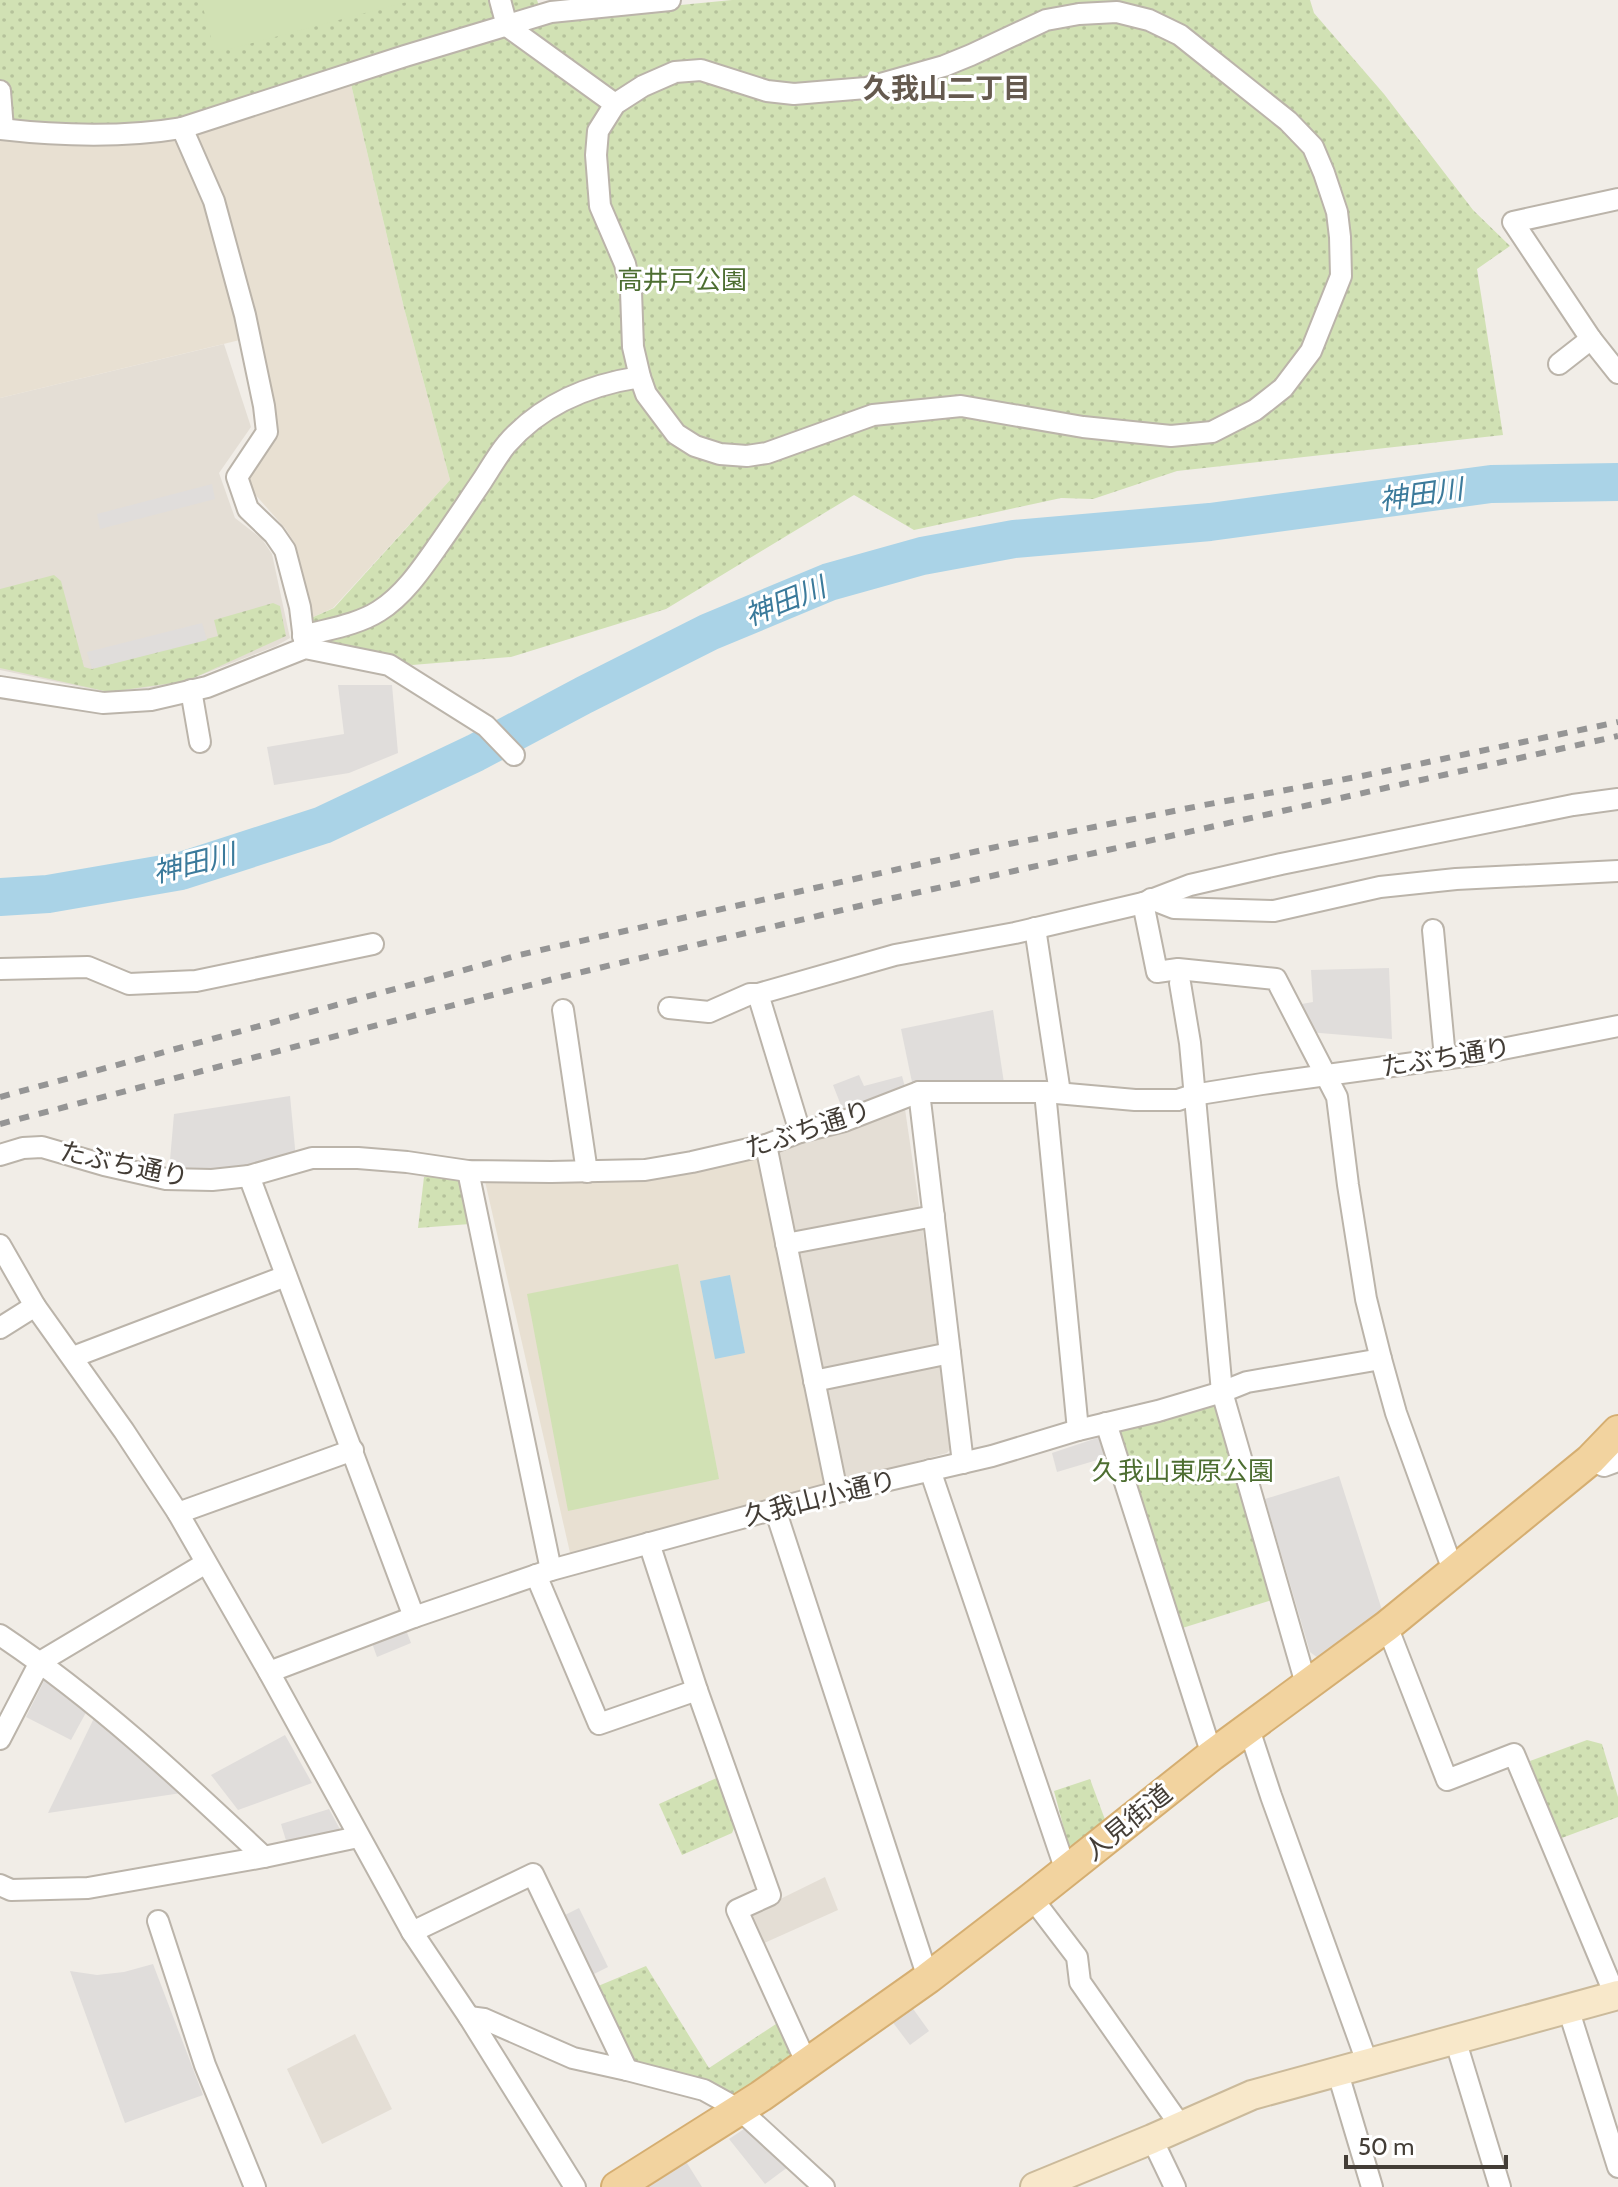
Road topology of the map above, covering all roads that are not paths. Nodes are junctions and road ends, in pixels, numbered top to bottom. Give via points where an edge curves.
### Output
1 (500, 0) edge
2 (670, 0) edge
3 (1139, 0) edge
4 (1149, 20) junction
5 (507, 26) junction
6 (0, 91) edge
7 (615, 104) junction
8 (182, 128) junction
9 (2, 129) edge
10 (1618, 199) edge
11 (1591, 339) junction
12 (1559, 364) dead end
13 (1618, 373) edge
14 (640, 377) junction
15 (304, 642) junction
16 (0, 687) edge
17 (191, 690) junction
18 (200, 742) dead end
19 (511, 752) dead end
20 (1618, 799) edge
21 (1618, 871) edge
22 (1147, 901) junction
23 (1035, 928) junction
24 (1433, 930) dead end
25 (373, 944) dead end
26 (0, 969) edge
27 (1180, 983) dead end
28 (758, 994) junction
29 (669, 1008) dead end
30 (563, 1010) dead end
31 (1618, 1026) edge
32 (1445, 1058) junction
33 (1326, 1076) junction
34 (919, 1092) junction
35 (1052, 1093) junction
36 (1193, 1095) junction
37 (800, 1132) junction
38 (766, 1145) junction
39 (0, 1155) edge
40 (468, 1171) junction
41 (587, 1172) junction
42 (249, 1176) junction
43 (934, 1216) junction
44 (786, 1244) junction
45 (0, 1245) edge
46 (286, 1276) junction
47 (35, 1306) junction
48 (0, 1328) edge
49 (950, 1353) junction
50 (73, 1357) junction
51 (1381, 1359) junction
52 (814, 1381) junction
53 (1222, 1392) junction
54 (1106, 1423) junction
55 (1078, 1430) junction
56 (1618, 1431) edge
57 (353, 1450) junction
58 (1604, 1460) edge
59 (963, 1463) junction
60 (930, 1470) junction
61 (837, 1492) junction
62 (775, 1509) junction
63 (178, 1513) junction
64 (649, 1543) junction
65 (206, 1563) junction
66 (544, 1573) junction
67 (1454, 1573) junction
68 (414, 1617) junction
69 (1387, 1626) junction
70 (0, 1635) edge
71 (40, 1662) junction
72 (269, 1672) junction
73 (1306, 1684) junction
74 (697, 1690) junction
75 (1249, 1729) junction
76 (0, 1739) edge
77 (1212, 1755) junction
78 (358, 1837) junction
79 (264, 1857) junction
80 (1066, 1871) junction
81 (0, 1885) edge
82 (1032, 1898) junction
83 (158, 1921) dead end
84 (412, 1932) junction
85 (928, 1978) junction
86 (1617, 1995) edge
87 (1568, 2008) junction
88 (469, 2017) junction
89 (1455, 2039) junction
90 (1367, 2062) junction
91 (807, 2064) junction
92 (627, 2070) junction
93 (1337, 2070) junction
94 (740, 2110) junction
95 (1180, 2125) junction
96 (1152, 2139) junction
97 (1618, 2167) edge
98 (255, 2187) edge
99 (575, 2187) edge
100 (617, 2187) edge
101 (824, 2187) edge
102 (1035, 2187) edge
103 (1175, 2187) edge
104 (1372, 2187) edge
105 (1500, 2187) edge

1 - 5 street
2 - 5 street via 551,12
3 - 4 street
4 - 7 street via 1117,12 1046,20 944,66 866,88 794,94 701,70 675,72
4 - 14 street via 1180,35 1288,121 1313,147 1335,202 1341,276 1327,313 1311,351 1283,388 1255,410 1212,432 1171,436 961,406 873,415 747,456 720,454 676,434 646,394
5 - 7 street
5 - 8 street
6 - 9 street
7 - 14 street via 598,131 596,182 600,206 625,264
8 - 9 street via 48,135
8 - 15 street via 214,201 264,406 267,432 237,477 248,509 285,550
10 - 11 street via 1513,222
11 - 12 street
11 - 13 street
14 - 15 street via 578,392 532,421 505,447 408,586 379,611
15 - 17 street
15 - 19 street via 389,665 486,726
16 - 17 street via 103,703 151,700
17 - 18 street
20 - 22 street via 1281,864
21 - 22 street via 1380,887 1274,911 1174,908
22 - 23 street
22 - 33 street via 1157,972 1178,969 1276,979
23 - 28 street via 895,955
23 - 35 street
24 - 32 street
25 - 26 street via 196,981 129,984 88,967
27 - 36 street
28 - 29 street via 709,1012
28 - 37 street
30 - 41 street
31 - 32 street, たぶち通り
32 - 33 street, たぶち通り
33 - 36 street, たぶち通り
33 - 51 street via 1337,1097 1362,1271
34 - 35 street, たぶち通り
34 - 37 street, たぶち通り
34 - 43 street
35 - 36 street, たぶち通り via 1135,1100
35 - 55 street
36 - 53 street
37 - 38 street, たぶち通り
38 - 41 street, たぶち通り via 645,1170
38 - 44 street
39 - 42 street, たぶち通り via 42,1147 166,1179
40 - 41 street, たぶち通り
40 - 42 street, たぶち通り via 312,1158
40 - 66 street
42 - 46 street
43 - 44 street
43 - 49 street
44 - 52 street
45 - 47 street
46 - 50 street
46 - 57 street
47 - 48 street
47 - 50 street
49 - 52 street
49 - 59 street
50 - 63 street
51 - 53 street, 久我山小通り via 1247,1382
51 - 67 street
52 - 61 street
53 - 54 street, 久我山小通り
53 - 73 street
54 - 55 street, 久我山小通り
54 - 77 street
55 - 59 street, 久我山小通り
56 - 58 main road, 人見街道
57 - 63 street
57 - 68 street
58 - 67 main road, 人見街道
59 - 60 street, 久我山小通り
60 - 61 street, 久我山小通り
60 - 80 street
61 - 62 street, 久我山小通り
62 - 64 street, 久我山小通り
62 - 85 street
63 - 65 street
64 - 66 street, 久我山小通り
64 - 74 street
65 - 71 street
65 - 72 street
66 - 68 street, 久我山小通り
66 - 74 street via 599,1724
67 - 69 main road, 人見街道
68 - 72 street, 久我山小通り
69 - 73 main road, 人見街道
69 - 86 street via 1447,1780 1514,1754
70 - 71 street
71 - 76 street
71 - 79 street via 160,1759
72 - 78 street
73 - 75 main road, 人見街道
74 - 91 street via 770,1895 737,1910
75 - 77 main road, 人見街道
75 - 90 street
77 - 80 main road, 人見街道
78 - 79 street
78 - 84 street
79 - 81 street via 88,1888 11,1890
80 - 82 main road, 人見街道
82 - 85 main road, 人見街道
82 - 95 street via 1077,1957 1080,1982
83 - 98 street via 205,2065
84 - 88 street
84 - 92 street via 533,1874
85 - 91 main road, 人見街道
86 - 87 street
87 - 89 street
87 - 97 street
88 - 92 street via 573,2058
88 - 99 street
89 - 90 street
89 - 105 street
90 - 93 street
91 - 94 main road, 人見街道
92 - 94 street via 704,2090
93 - 95 street via 1252,2095
93 - 104 street
94 - 100 main road, 人見街道
94 - 101 street
95 - 96 street
96 - 102 street
96 - 103 street

